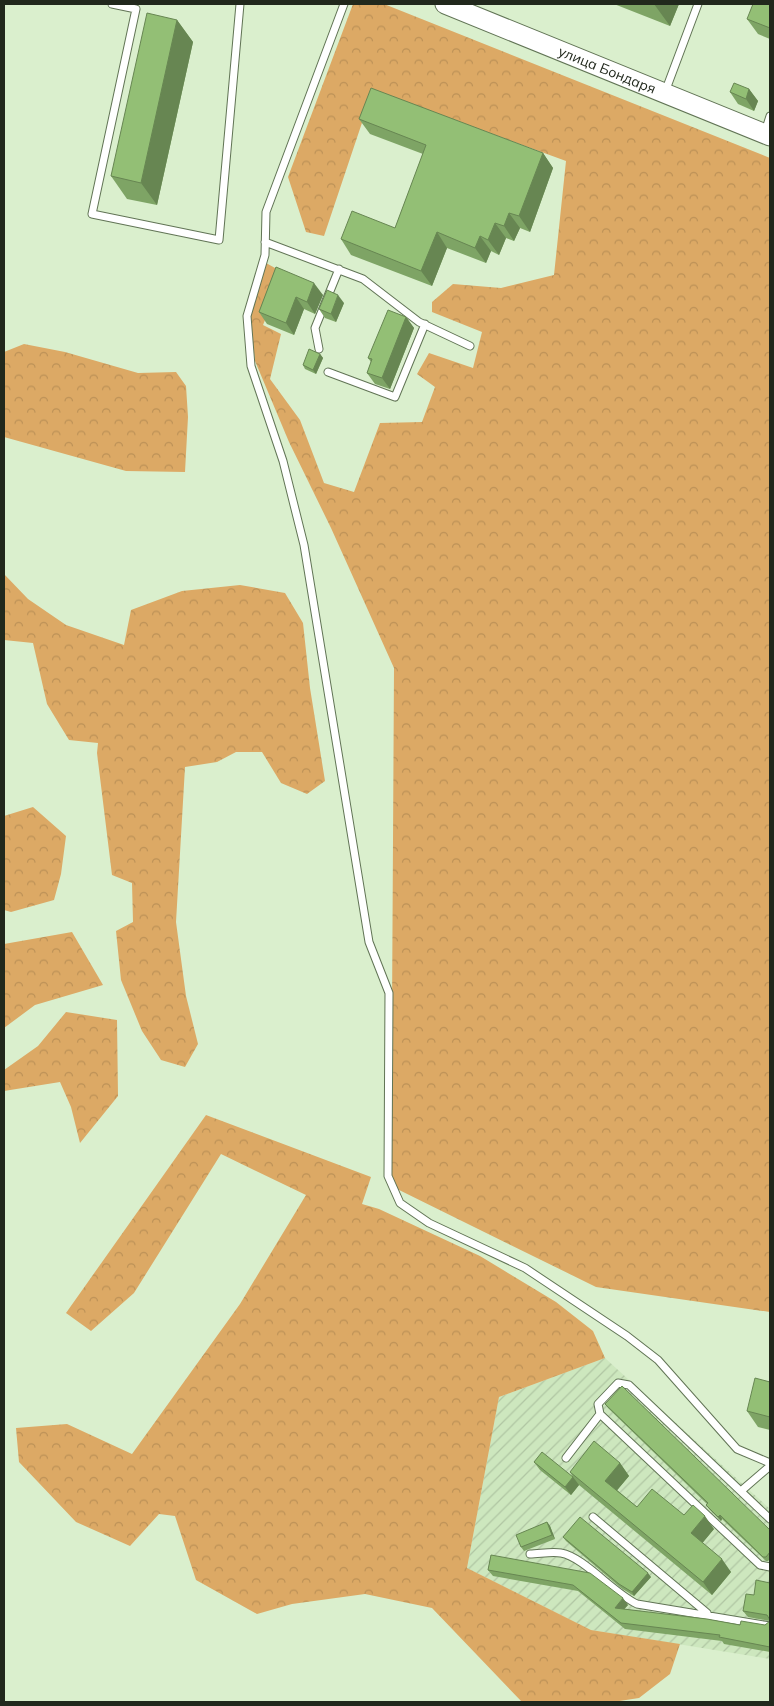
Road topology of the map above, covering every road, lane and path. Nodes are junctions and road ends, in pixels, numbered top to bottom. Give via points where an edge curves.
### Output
1 (112, 4) edge
2 (240, 4) edge
3 (344, 4) edge
4 (445, 4) edge
5 (698, 4) edge
6 (665, 92) junction
7 (768, 128) edge
8 (265, 242) junction
9 (338, 269) junction
10 (424, 324) junction
11 (470, 346) dead end
12 (319, 349) dead end
13 (328, 372) dead end
14 (600, 1414) junction
15 (566, 1458) dead end
16 (770, 1465) edge
17 (740, 1491) junction
18 (593, 1517) dead end
19 (770, 1520) edge
20 (530, 1554) dead end
21 (770, 1567) edge
22 (709, 1614) junction
23 (770, 1626) edge

1 - 2 lane via 136,9 92,214 219,240
3 - 8 lane via 266,212
4 - 6 main road, улица Бондаря
5 - 6 lane
6 - 7 main road, улица Бондаря
8 - 9 lane
8 - 16 lane via 265,255 248,316 251,366 283,461 304,545 369,942 389,993 388,1176 400,1203 429,1223 525,1268 627,1336 658,1360 737,1448
9 - 10 lane via 363,279
9 - 12 lane via 315,328
10 - 11 lane
10 - 13 lane via 395,397
14 - 15 lane
14 - 17 lane via 598,1404 618,1383 629,1385
14 - 21 lane via 760,1565
16 - 17 lane
17 - 19 lane
18 - 22 lane
20 - 22 lane via 561,1552 574,1558 637,1604
22 - 23 lane

